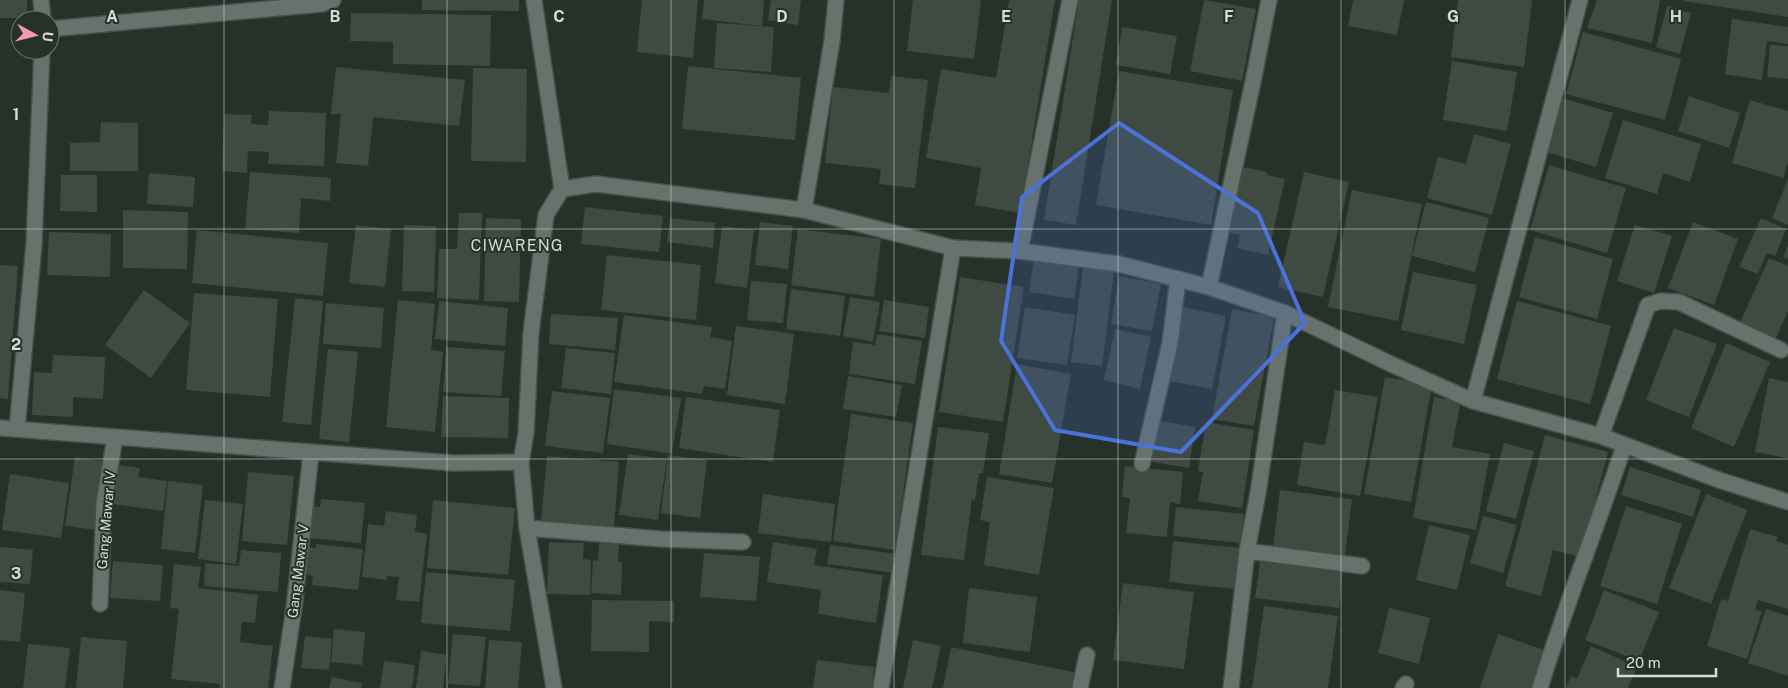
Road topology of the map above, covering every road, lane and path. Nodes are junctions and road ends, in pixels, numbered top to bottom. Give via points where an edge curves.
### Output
1 (333, 0) edge
2 (534, 0) edge
3 (836, 0) edge
4 (1070, 0) edge
5 (1269, 0) edge
6 (1580, 0) edge
7 (60, 28) edge
8 (42, 60) edge
9 (562, 189) junction
10 (804, 210) junction
11 (952, 248) junction
12 (1020, 250) junction
13 (1178, 279) junction
14 (1209, 287) junction
15 (1285, 313) junction
16 (1781, 350) dead end
17 (1473, 401) junction
18 (0, 428) edge
19 (17, 429) junction
20 (1601, 436) junction
21 (115, 437) junction
22 (1624, 446) junction
23 (311, 453) junction
24 (521, 462) junction
25 (1142, 464) dead end
26 (1788, 502) edge
27 (527, 528) junction
28 (743, 542) dead end
29 (1247, 552) junction
30 (1362, 566) dead end
31 (100, 604) dead end
32 (1087, 654) dead end
33 (282, 688) edge
34 (554, 688) edge
35 (881, 688) edge
36 (1080, 688) edge
37 (1231, 688) edge
38 (1540, 688) edge

1 - 7 street via 322,4
2 - 9 street
3 - 10 street
4 - 12 street
5 - 14 street
6 - 17 street
8 - 19 street via 34,244
9 - 10 street via 596,184
9 - 24 street via 546,215 531,333 526,432
10 - 11 street
11 - 12 street
11 - 35 street
12 - 13 street via 1119,264
13 - 14 street
13 - 25 street via 1170,343
14 - 15 street
15 - 17 street
15 - 29 street
16 - 20 street via 1679,302 1661,301 1648,305
17 - 20 street
18 - 19 street
19 - 21 street
20 - 22 street
21 - 23 street
21 - 31 street, Gang Mawar IV via 104,504
22 - 26 street
22 - 38 street
23 - 24 street via 453,463
23 - 33 street, Gang Mawar V
24 - 27 street
27 - 28 street
27 - 34 street
29 - 30 street
29 - 37 street
32 - 36 street

